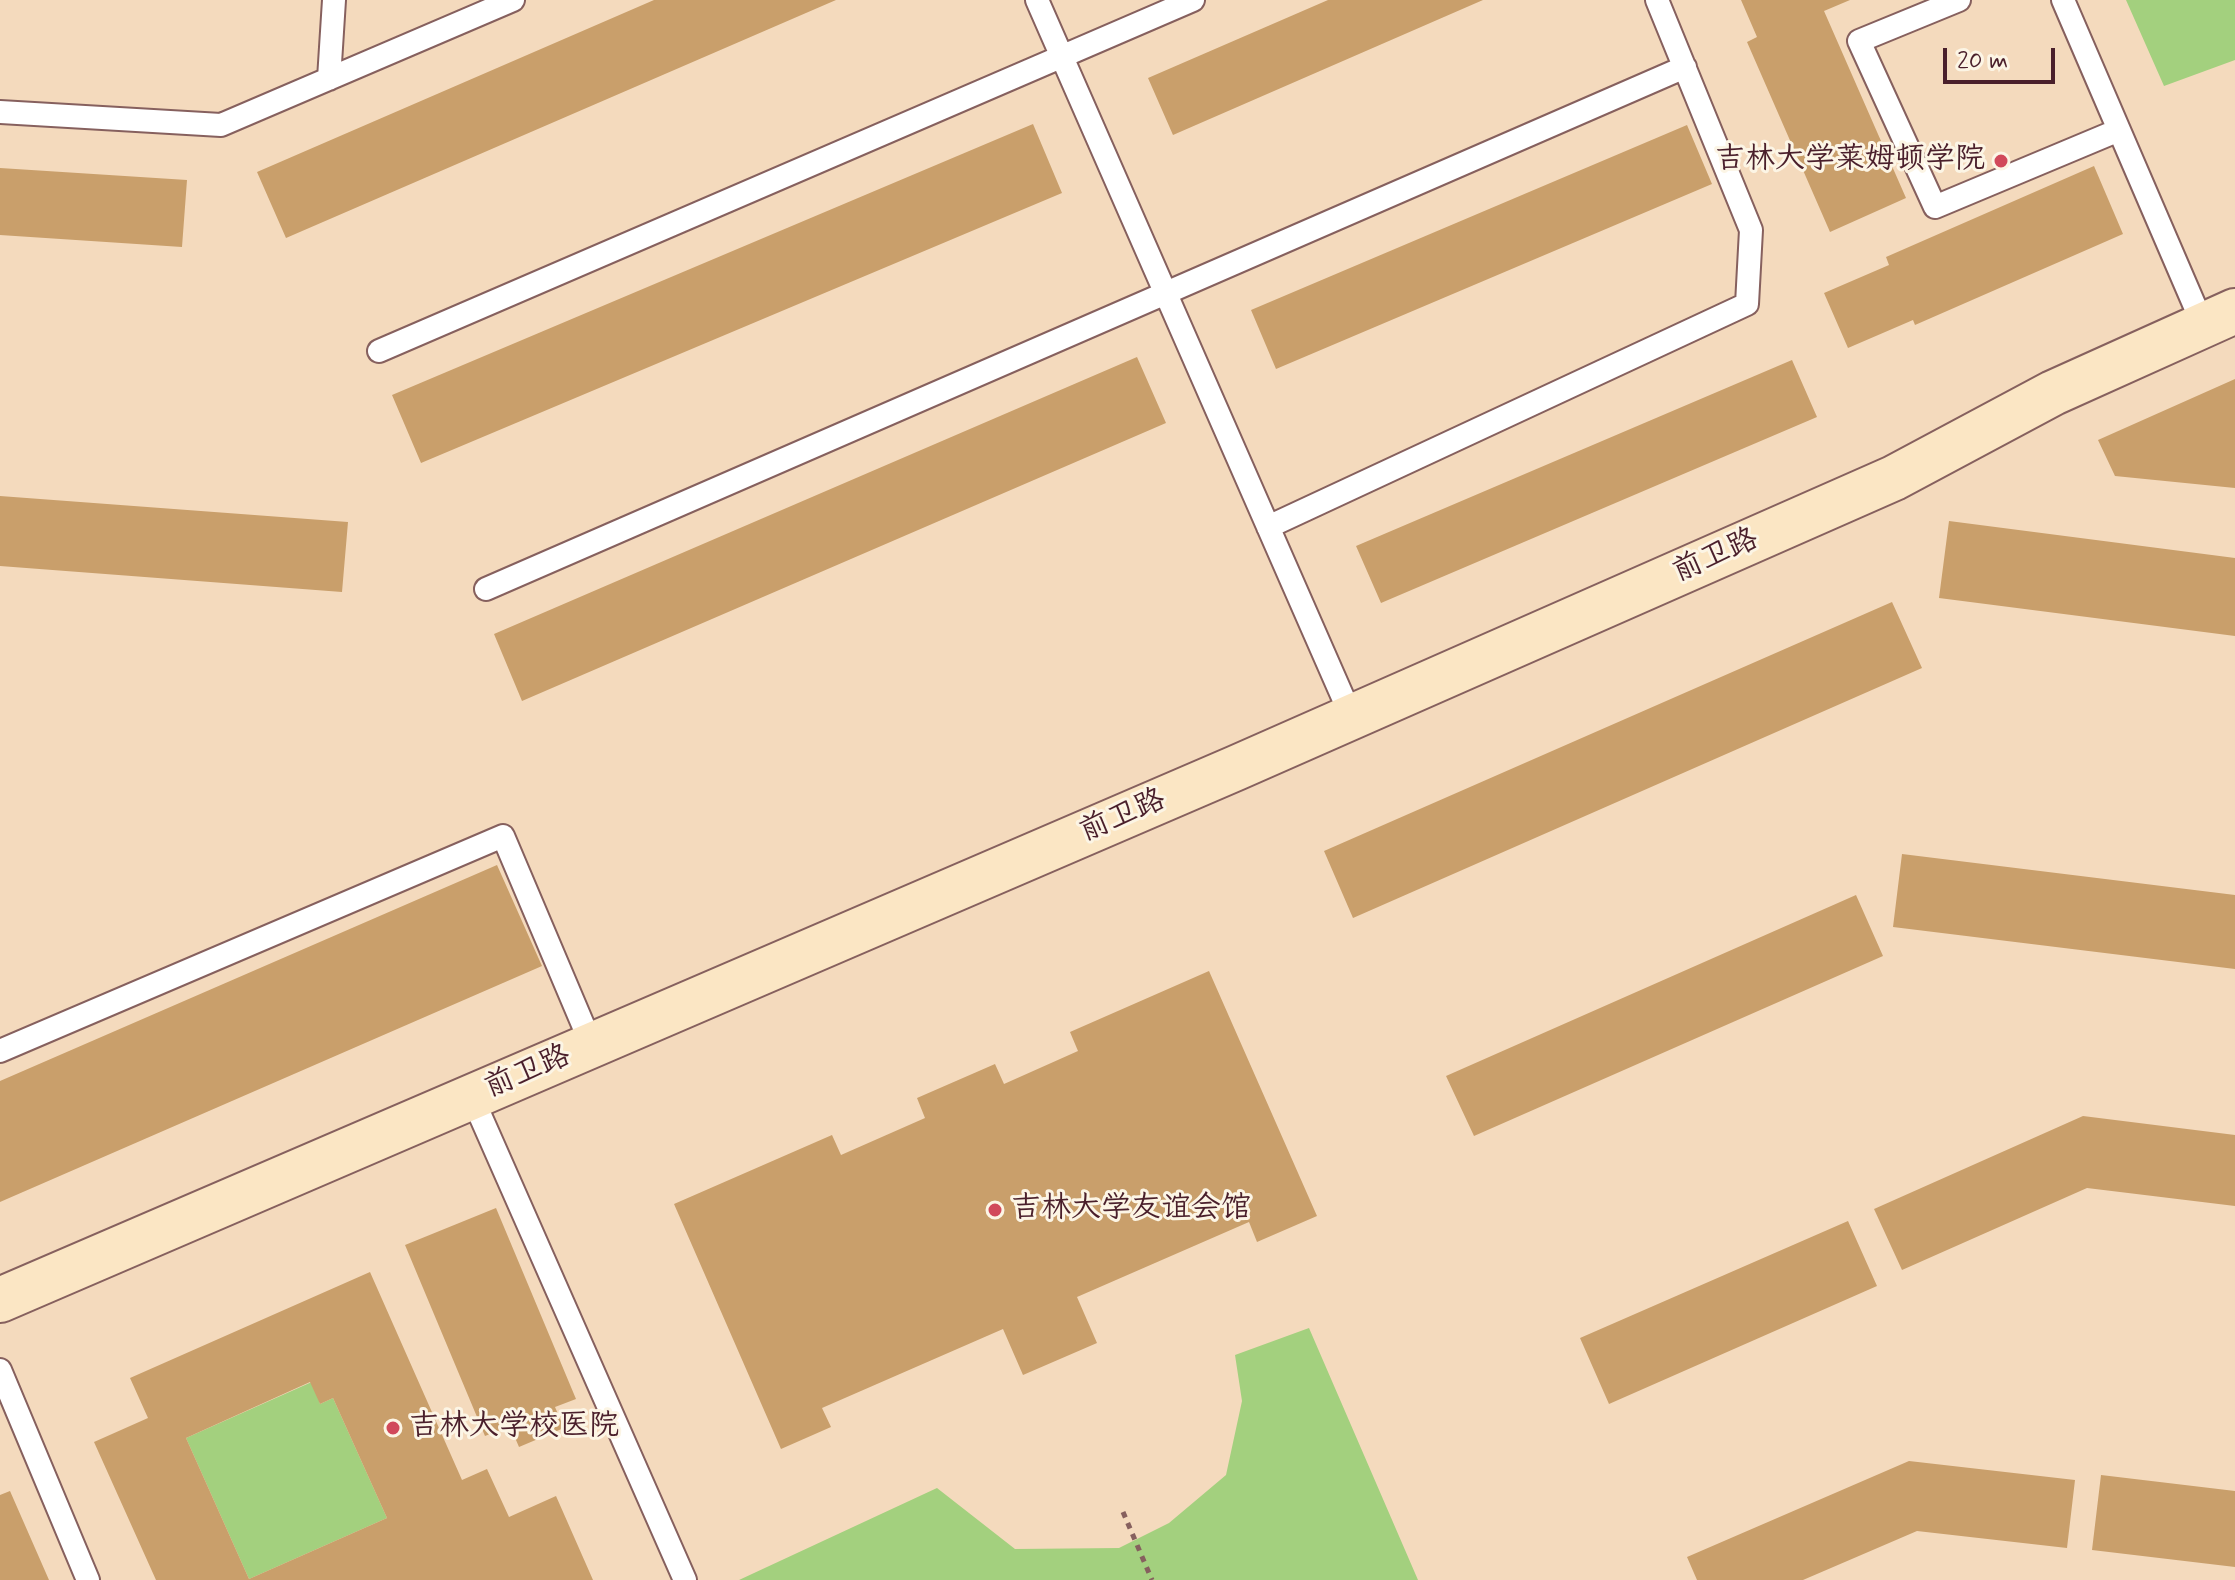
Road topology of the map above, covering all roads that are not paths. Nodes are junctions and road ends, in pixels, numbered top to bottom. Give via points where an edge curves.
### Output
1 (334, 0) edge
2 (513, 0) edge
3 (1037, 0) edge
4 (1193, 0) edge
5 (1657, 0) edge
6 (1959, 0) edge
7 (2063, 0) edge
8 (1062, 57) junction
9 (1685, 67) junction
10 (329, 79) junction
11 (0, 112) edge
12 (2119, 130) junction
13 (1166, 294) junction
14 (2219, 318) edge
15 (379, 351) dead end
16 (1268, 527) junction
17 (486, 589) dead end
18 (1352, 718) junction
19 (592, 1046) junction
20 (0, 1051) edge
21 (472, 1097) junction
22 (0, 1300) edge
23 (0, 1370) edge
24 (88, 1580) edge
25 (685, 1580) edge

1 - 10 lane
2 - 10 lane
3 - 8 lane
4 - 8 lane
5 - 9 lane
6 - 12 lane via 1859,41 1935,207
7 - 12 lane
8 - 13 lane
8 - 15 lane
9 - 13 lane
9 - 16 lane via 1751,230 1747,304
10 - 11 lane via 221,125
12 - 14 lane
13 - 16 lane
13 - 17 lane
14 - 18 street, 前卫路 via 2053,393 1894,478
16 - 18 lane
18 - 19 street, 前卫路
19 - 20 lane via 503,836
19 - 21 street, 前卫路
21 - 22 street, 前卫路
21 - 25 lane
23 - 24 lane

